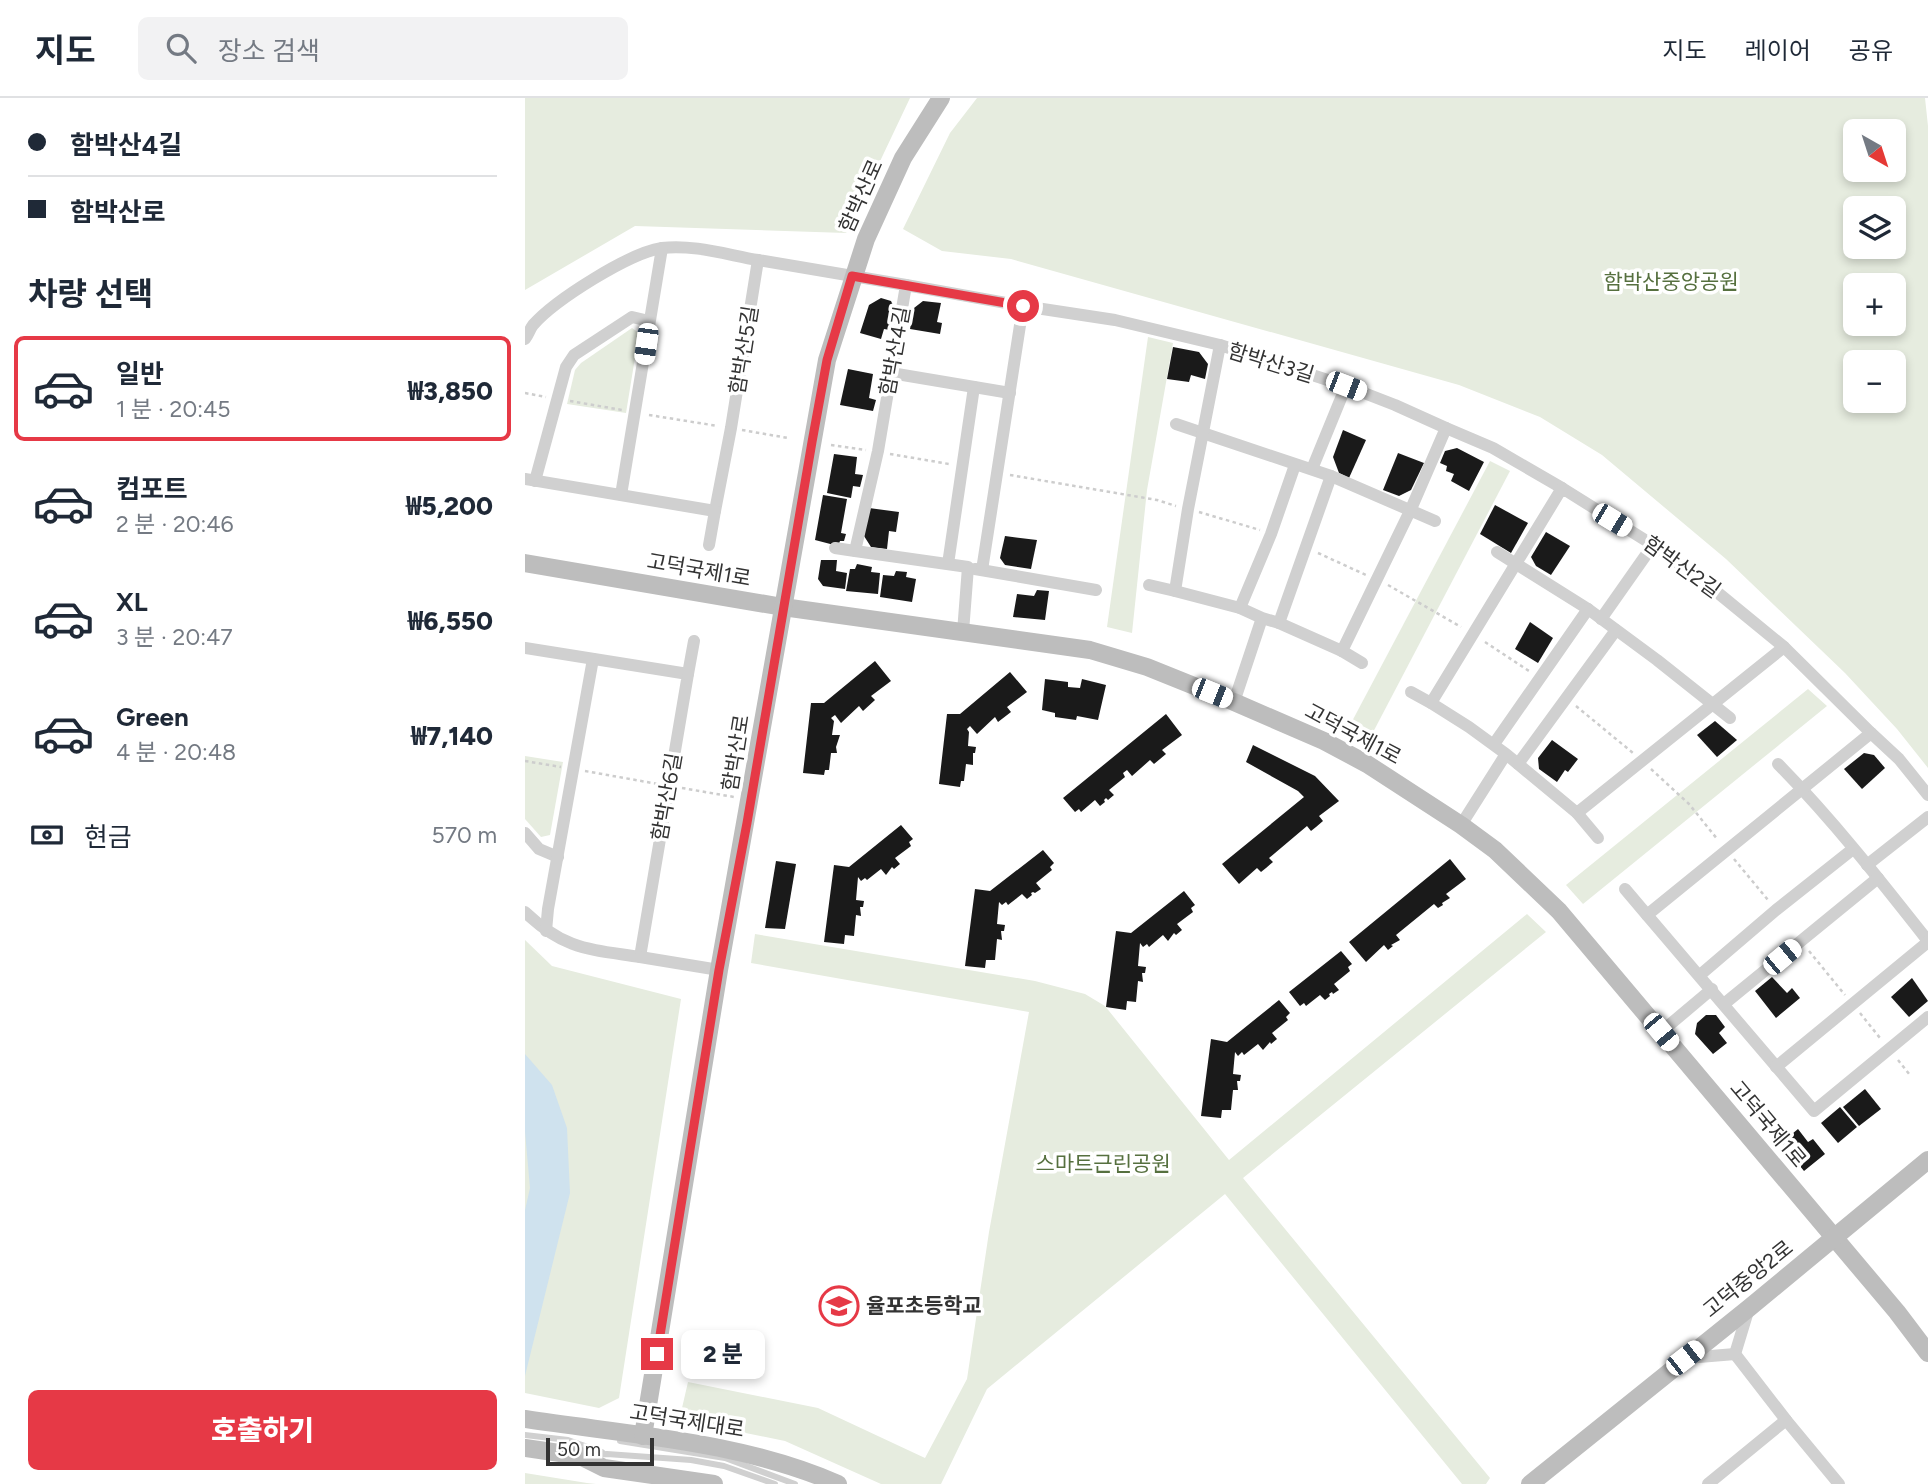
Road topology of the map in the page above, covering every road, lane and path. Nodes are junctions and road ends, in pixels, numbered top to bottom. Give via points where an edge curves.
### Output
1 (941, 98) edge
2 (662, 248) junction
3 (758, 260) junction
4 (852, 276) junction
5 (906, 285) junction
6 (1023, 306) junction
7 (649, 321) junction
8 (525, 339) edge
9 (1220, 345) junction
10 (891, 373) junction
11 (1346, 386) junction
12 (974, 387) junction
13 (525, 393) edge
14 (1010, 393) junction
15 (558, 398) junction
16 (636, 413) junction
17 (1176, 424) dead end
18 (731, 428) junction
19 (1445, 428) junction
20 (1202, 433) junction
21 (788, 438) dead end
22 (831, 445) dead end
23 (878, 451) junction
24 (1295, 464) junction
25 (963, 467) junction
26 (1312, 469) junction
27 (999, 473) junction
28 (1331, 476) junction
29 (530, 480) edge
30 (1562, 488) junction
31 (621, 495) junction
32 (1157, 500) dead end
33 (1411, 509) junction
34 (715, 511) junction
35 (1435, 521) dead end
36 (709, 545) dead end
37 (1653, 545) junction
38 (835, 548) dead end
39 (855, 551) junction
40 (1497, 552) dead end
41 (525, 563) edge
42 (948, 564) junction
43 (1516, 564) junction
44 (968, 567) junction
45 (982, 570) junction
46 (1149, 585) dead end
47 (1096, 590) dead end
48 (1175, 591) junction
49 (783, 607) junction
50 (1240, 608) junction
51 (1588, 609) junction
52 (1262, 618) junction
53 (1601, 619) junction
54 (1279, 623) junction
55 (1616, 631) junction
56 (963, 632) junction
57 (694, 641) dead end
58 (1784, 647) junction
59 (525, 648) edge
60 (1342, 651) junction
61 (593, 659) junction
62 (1362, 663) dead end
63 (688, 674) junction
64 (1411, 692) dead end
65 (1234, 702) junction
66 (1431, 703) junction
67 (1712, 705) junction
68 (1730, 718) dead end
69 (1871, 733) junction
70 (1494, 744) junction
71 (1506, 754) junction
72 (525, 761) edge
73 (1518, 764) junction
74 (1778, 764) dead end
75 (572, 769) junction
76 (1802, 788) junction
77 (1928, 795) edge
78 (1577, 813) junction
79 (1928, 817) edge
80 (1461, 825) junction
81 (525, 833) edge
82 (1598, 838) dead end
83 (1853, 849) junction
84 (558, 857) junction
85 (1867, 865) junction
86 (1878, 878) junction
87 (1625, 889) dead end
88 (525, 912) edge
89 (1647, 915) junction
90 (546, 932) junction
91 (1928, 942) edge
92 (640, 957) junction
93 (719, 970) junction
94 (1700, 975) junction
95 (1712, 989) junction
96 (1724, 1004) junction
97 (1928, 1017) edge
98 (1661, 1032) junction
99 (1776, 1067) junction
100 (1928, 1160) edge
101 (1834, 1238) junction
102 (1749, 1308) junction
103 (1735, 1353) junction
104 (1928, 1353) edge
105 (1685, 1358) junction
106 (525, 1419) edge
107 (1786, 1420) junction
108 (525, 1426) edge
109 (525, 1435) edge
110 (643, 1436) junction
111 (571, 1442) junction
112 (525, 1448) edge
113 (607, 1454) junction
114 (724, 1466) junction
115 (714, 1484) edge
116 (758, 1484) edge
117 (775, 1484) edge
118 (795, 1484) edge
119 (838, 1484) edge
120 (1530, 1484) edge
121 (1708, 1484) edge
122 (1839, 1484) edge

1 - 4 street, 함박산로 via 903,158
2 - 3 street
2 - 7 street
2 - 8 street via 621,263 561,301
3 - 4 street
3 - 18 street, 함박산5길
4 - 5 street
4 - 49 street, 함박산로 via 827,360
5 - 6 street, 함박산4길
5 - 10 street, 함박산4길
6 - 9 street, 함박산4길 via 1115,320
6 - 14 street
7 - 15 street via 632,317 574,355
7 - 16 street
9 - 11 street, 함박산3길
9 - 20 street, 함박산3길
10 - 12 street
10 - 23 street, 함박산4길
11 - 19 street, 함박산3길
11 - 26 street
12 - 14 street
12 - 25 street
13 - 15 path
14 - 27 street
15 - 16 path
15 - 29 street
16 - 18 path
16 - 31 street
17 - 20 street
18 - 21 path
18 - 34 street, 함박산5길
19 - 30 street, 함박산2길 via 1493,448
19 - 33 street
20 - 24 street
20 - 48 street, 함박산3길
22 - 23 path
23 - 25 path
23 - 39 street, 함박산4길
24 - 26 street
24 - 50 street
25 - 42 street
26 - 28 street
27 - 32 path
27 - 45 street
28 - 33 street
28 - 54 street
29 - 31 street
30 - 37 street, 함박산2길
30 - 43 street
31 - 34 street
33 - 35 street
33 - 60 street
34 - 36 street, 함박산5길
37 - 53 street
37 - 58 street, 함박산2길
38 - 39 street
39 - 42 street
40 - 43 street
41 - 49 street, 고덕국제1로
42 - 44 street
43 - 51 street
43 - 66 street
44 - 45 street
44 - 56 street
45 - 47 street
46 - 48 street
48 - 50 street
49 - 56 street, 고덕국제1로
49 - 93 street, 함박산로
50 - 52 street
51 - 53 street
51 - 70 street
52 - 54 street
52 - 65 street
53 - 55 street
54 - 60 street
55 - 67 street
55 - 73 street
56 - 65 street, 고덕국제1로 via 1090,650
57 - 63 street, 함박산6길
58 - 67 street
58 - 69 street, 함박산2길
59 - 61 street
60 - 62 street
61 - 63 street
61 - 75 street
63 - 92 street, 함박산6길
64 - 66 street
65 - 80 street, 고덕국제1로 via 1367,764
66 - 70 street
67 - 68 street
67 - 78 street
69 - 76 street
69 - 77 street, 함박산2길
70 - 71 street
71 - 73 street
71 - 80 street
72 - 75 path
73 - 78 street
74 - 76 street
75 - 84 street
76 - 83 street
76 - 89 street
78 - 82 street
79 - 85 street
80 - 98 street, 고덕국제1로 via 1495,850 1559,911
81 - 84 street via 539,849
83 - 85 street
83 - 94 street
84 - 90 street
85 - 86 street
86 - 91 street
86 - 96 street
87 - 89 street
88 - 90 street
89 - 94 street
90 - 92 street via 577,947
91 - 99 street
92 - 93 street
93 - 110 street, 함박산로
94 - 95 street
95 - 96 street
95 - 98 street
96 - 99 street
97 - 99 street via 1814,1111
98 - 101 street, 고덕국제1로
100 - 101 street, 고덕중앙2로
101 - 102 street, 고덕중앙2로
101 - 104 street, 고덕국제1로
102 - 103 street
102 - 105 street, 고덕중앙2로
103 - 105 street
103 - 107 street
105 - 120 street, 고덕중앙2로
106 - 111 street, 고덕국제대로
107 - 121 street
107 - 122 street
108 - 111 lane
109 - 111 lane
110 - 111 street, 고덕국제대로
110 - 119 street, 고덕국제대로 via 745,1452
111 - 112 street, 고덕국제대로
111 - 113 lane
111 - 113 lane
111 - 115 street, 고덕국제대로 via 604,1468
111 - 118 lane via 725,1458
113 - 114 lane
114 - 116 lane
114 - 117 lane

